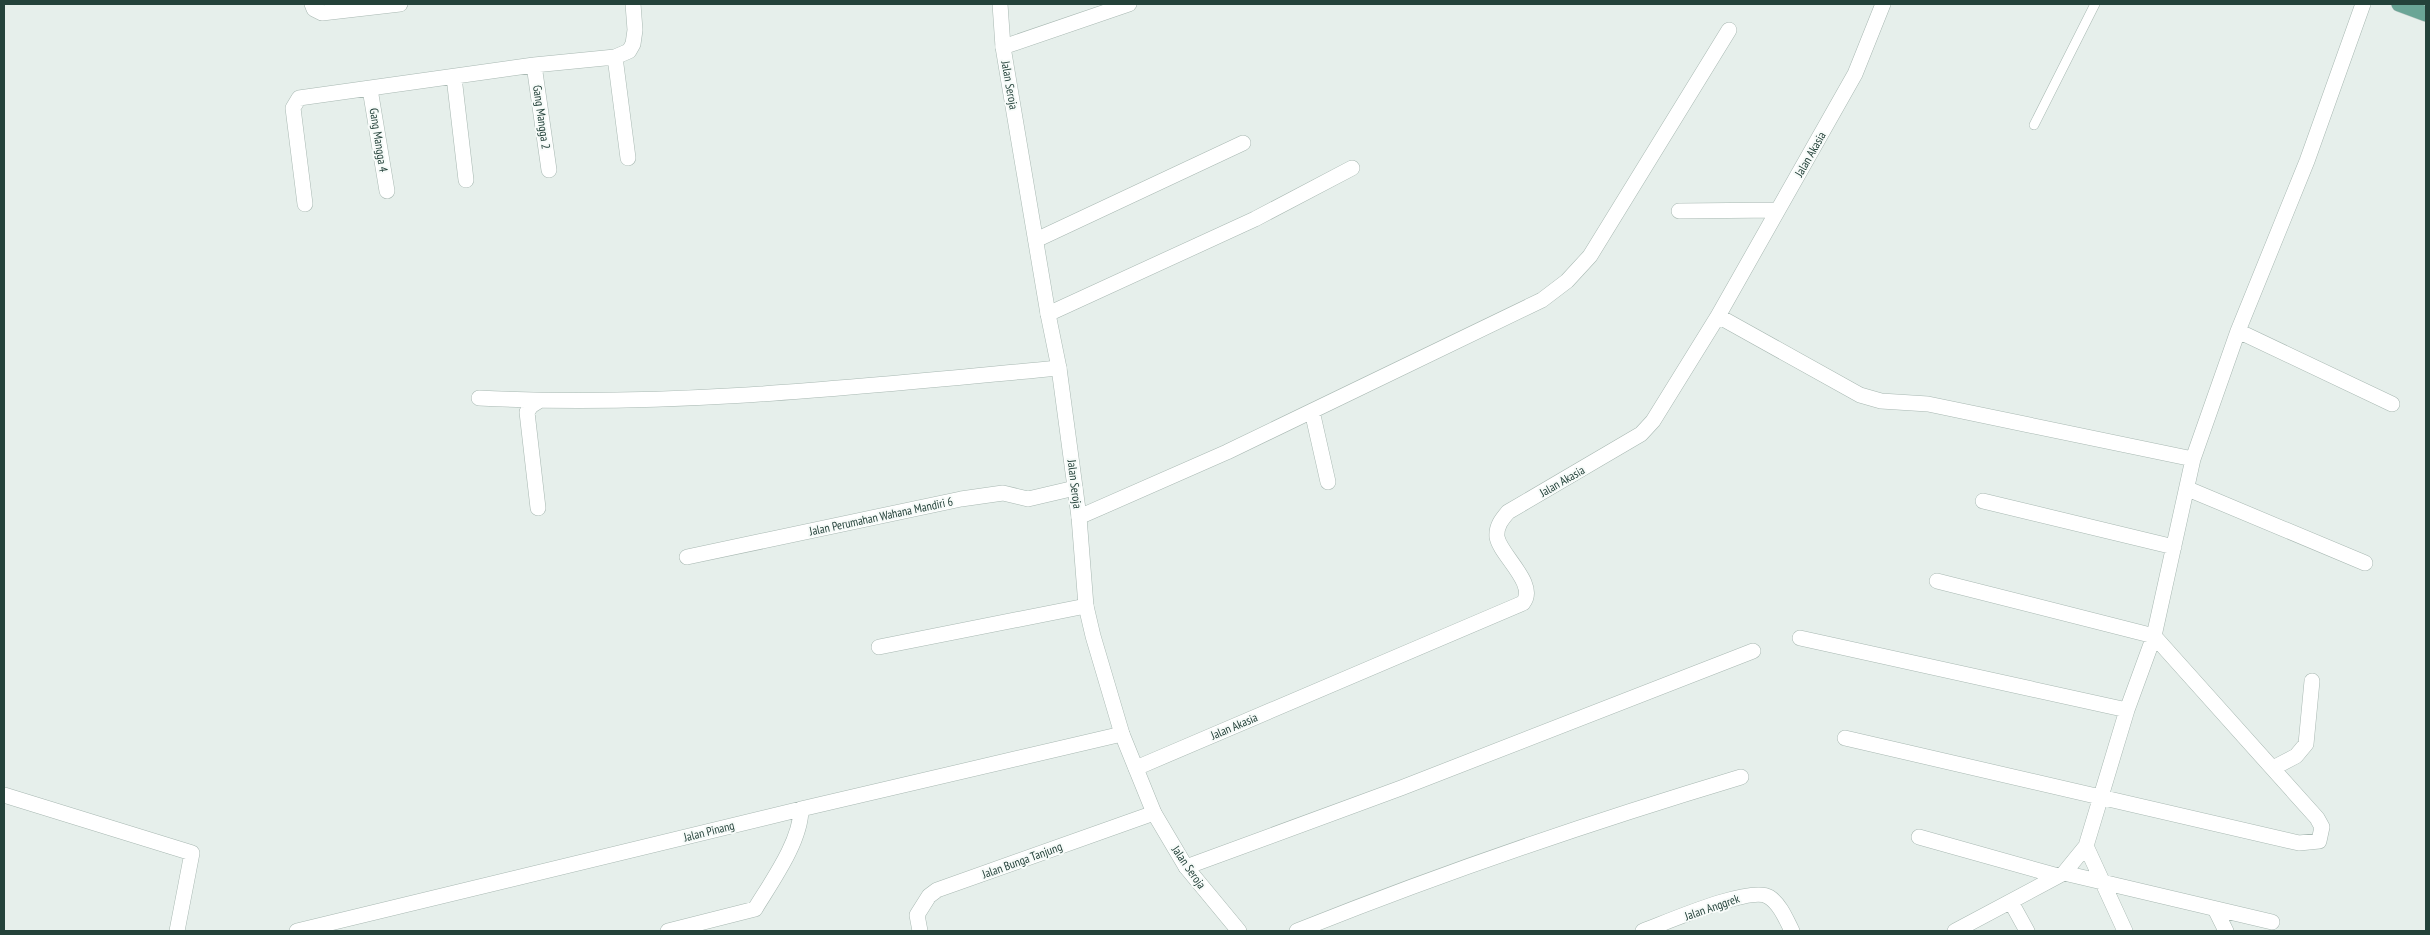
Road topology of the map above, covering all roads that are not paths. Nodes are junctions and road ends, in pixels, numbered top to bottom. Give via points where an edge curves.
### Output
1 (312, 4) edge
2 (400, 4) edge
3 (633, 4) edge
4 (1000, 4) edge
5 (1130, 4) edge
6 (1883, 4) edge
7 (2095, 4) edge
8 (2364, 4) edge
9 (2399, 4) edge
10 (2426, 14) edge
11 (1729, 30) dead end
12 (1003, 47) junction
13 (615, 57) junction
14 (534, 65) junction
15 (454, 77) junction
16 (370, 89) junction
17 (2034, 125) dead end
18 (1243, 144) dead end
19 (628, 158) dead end
20 (1352, 168) dead end
21 (549, 170) dead end
22 (466, 180) dead end
23 (387, 191) dead end
24 (305, 204) dead end
25 (1680, 210) dead end
26 (1778, 210) junction
27 (1036, 240) junction
28 (1048, 314) junction
29 (1718, 316) junction
30 (2238, 331) junction
31 (1059, 368) junction
32 (479, 398) dead end
33 (539, 401) junction
34 (2392, 404) dead end
35 (1312, 411) junction
36 (2193, 460) junction
37 (1328, 482) dead end
38 (1075, 488) junction
39 (2188, 488) junction
40 (1983, 501) dead end
41 (538, 508) dead end
42 (1079, 517) junction
43 (2174, 547) junction
44 (687, 557) dead end
45 (2365, 563) dead end
46 (1937, 581) dead end
47 (1086, 606) junction
48 (2154, 636) junction
49 (1800, 638) dead end
50 (879, 647) dead end
51 (1753, 651) dead end
52 (2312, 681) dead end
53 (2127, 710) junction
54 (1122, 734) junction
55 (1846, 738) dead end
56 (1136, 768) junction
57 (2273, 768) junction
58 (1741, 777) dead end
59 (4, 795) edge
60 (2101, 797) junction
61 (801, 809) junction
62 (1154, 813) junction
63 (1919, 837) dead end
64 (2086, 846) junction
65 (1186, 868) junction
66 (2061, 875) junction
67 (2101, 882) junction
68 (2011, 902) junction
69 (2215, 909) junction
70 (2272, 922) dead end
71 (177, 931) edge
72 (297, 931) edge
73 (668, 931) edge
74 (920, 931) edge
75 (1239, 931) edge
76 (1297, 931) edge
77 (1644, 931) edge
78 (1792, 931) edge
79 (1955, 931) edge
80 (2027, 931) edge
81 (2125, 931) edge
82 (2226, 931) edge

1 - 2 street via 317,12 322,13
3 - 13 street via 633,44 629,50
4 - 12 street, Jalan Seroja
5 - 12 street
6 - 26 street, Jalan Akasia via 1855,74
7 - 17 lane
8 - 30 street via 2307,161
9 - 10 main road
11 - 35 street via 1590,256 1567,282 1542,300
12 - 27 street, Jalan Seroja
13 - 14 street
13 - 19 street
14 - 15 street
14 - 21 street, Gang Mangga 2
15 - 16 street
15 - 22 street
16 - 23 street, Gang Mangga 4
16 - 24 street via 299,98 294,103
18 - 27 street
20 - 28 street via 1255,219
25 - 26 street
26 - 29 street, Jalan Akasia
27 - 28 street, Jalan Seroja
28 - 31 street, Jalan Seroja
29 - 36 street via 1860,395 1881,401 1928,404
29 - 56 street, Jalan Akasia via 1641,434 1508,512 1500,521 1497,538 1526,587 1523,603
30 - 34 street
30 - 36 street
31 - 33 street via 696,399
31 - 38 street, Jalan Seroja
32 - 33 street
33 - 41 street via 527,412
35 - 37 street
35 - 42 street
36 - 39 street
38 - 42 street, Jalan Seroja
38 - 44 street, Jalan Perumahan Wahana Mandiri 6 via 1028,499 1003,493 961,500
39 - 43 street
39 - 45 street
40 - 43 street
42 - 47 street, Jalan Seroja
43 - 48 street
46 - 48 street
47 - 50 street
47 - 54 street, Jalan Seroja
48 - 53 street
48 - 57 street
49 - 53 street
51 - 65 street
52 - 57 street via 2306,744 2296,756
53 - 60 street
54 - 56 street, Jalan Seroja
54 - 61 street, Jalan Pinang
55 - 60 street
56 - 62 street, Jalan Seroja
57 - 60 street via 2320,824 2319,841 2299,843
58 - 76 street via 1524,848
59 - 71 street via 192,854
60 - 64 street
61 - 72 street, Jalan Pinang
61 - 73 street via 801,824 756,909
62 - 65 street, Jalan Seroja
62 - 74 street, Jalan Bunga Tanjung via 937,890 917,915
63 - 66 street
64 - 66 street
64 - 67 street
65 - 75 street, Jalan Seroja
66 - 67 street
66 - 68 street
67 - 69 street
67 - 81 street
68 - 79 street
68 - 80 street
69 - 70 street
69 - 82 street
77 - 78 street, Jalan Anggrek via 1752,894 1767,895 1777,904

